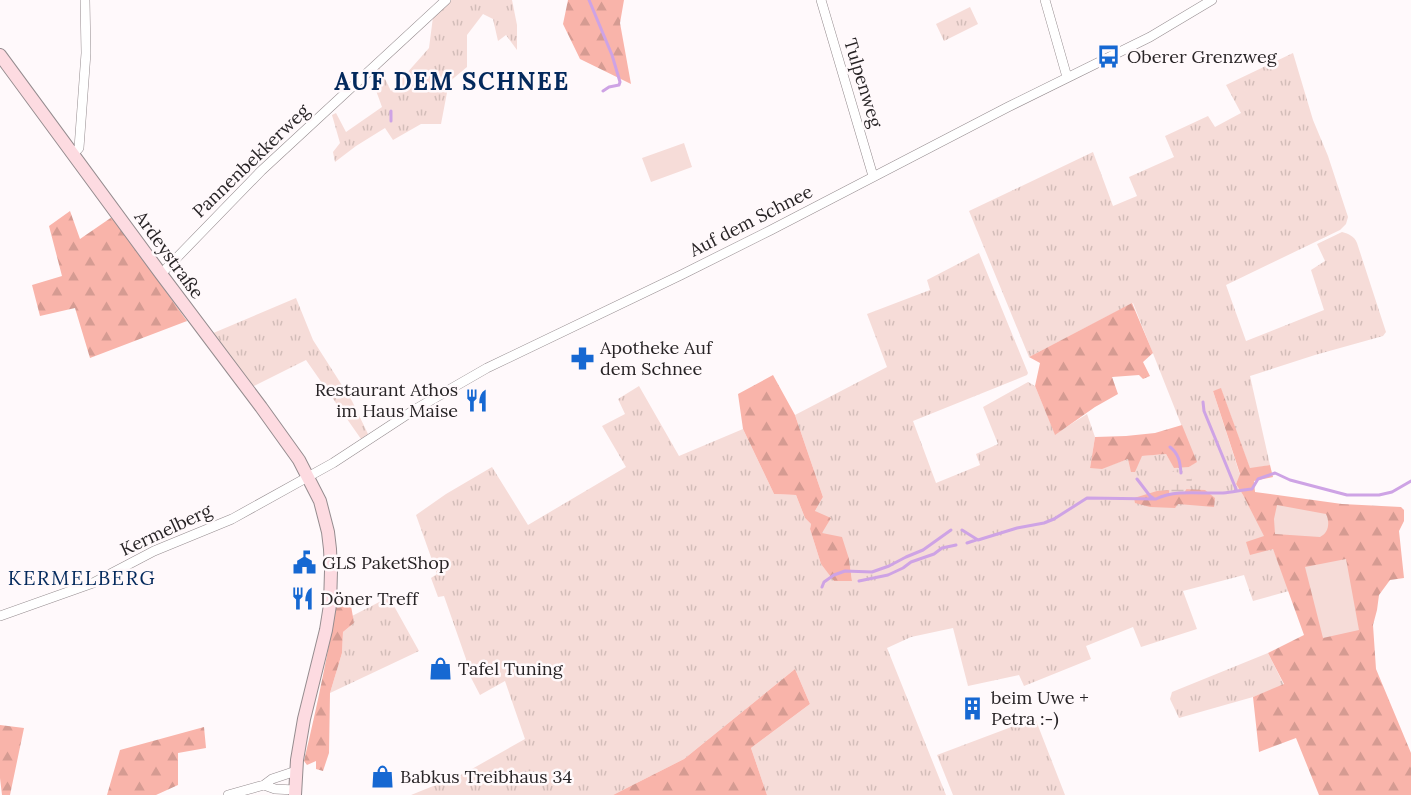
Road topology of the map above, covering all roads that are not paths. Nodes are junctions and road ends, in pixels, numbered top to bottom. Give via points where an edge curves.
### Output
1 (86, 0) edge
2 (446, 0) edge
3 (821, 0) edge
4 (1046, 0) edge
5 (1212, 0) edge
6 (0, 55) edge
7 (1067, 77) junction
8 (73, 154) junction
9 (873, 176) junction
10 (161, 274) junction
11 (308, 477) junction
12 (0, 616) edge
13 (296, 771) junction
14 (264, 785) junction
15 (295, 792) edge
16 (228, 795) edge

1 - 8 street via 79,148
2 - 10 street, Pannenbekkerweg via 261,171
3 - 9 street, Tulpenweg
4 - 7 street
5 - 7 street, Auf dem Schnee via 1150,37
6 - 8 main road, Ardeystraße
7 - 9 street, Auf dem Schnee
8 - 10 main road, Ardeystraße
9 - 11 street, Auf dem Schnee via 681,275 487,368
10 - 11 main road, Ardeystraße
11 - 12 street, Kermelberg via 232,519 154,551 93,583
11 - 13 main road, Ardeystraße via 320,501 328,532 330,605
13 - 14 street via 272,778
13 - 15 main road, Ardeystraße
14 - 15 street
14 - 16 street

